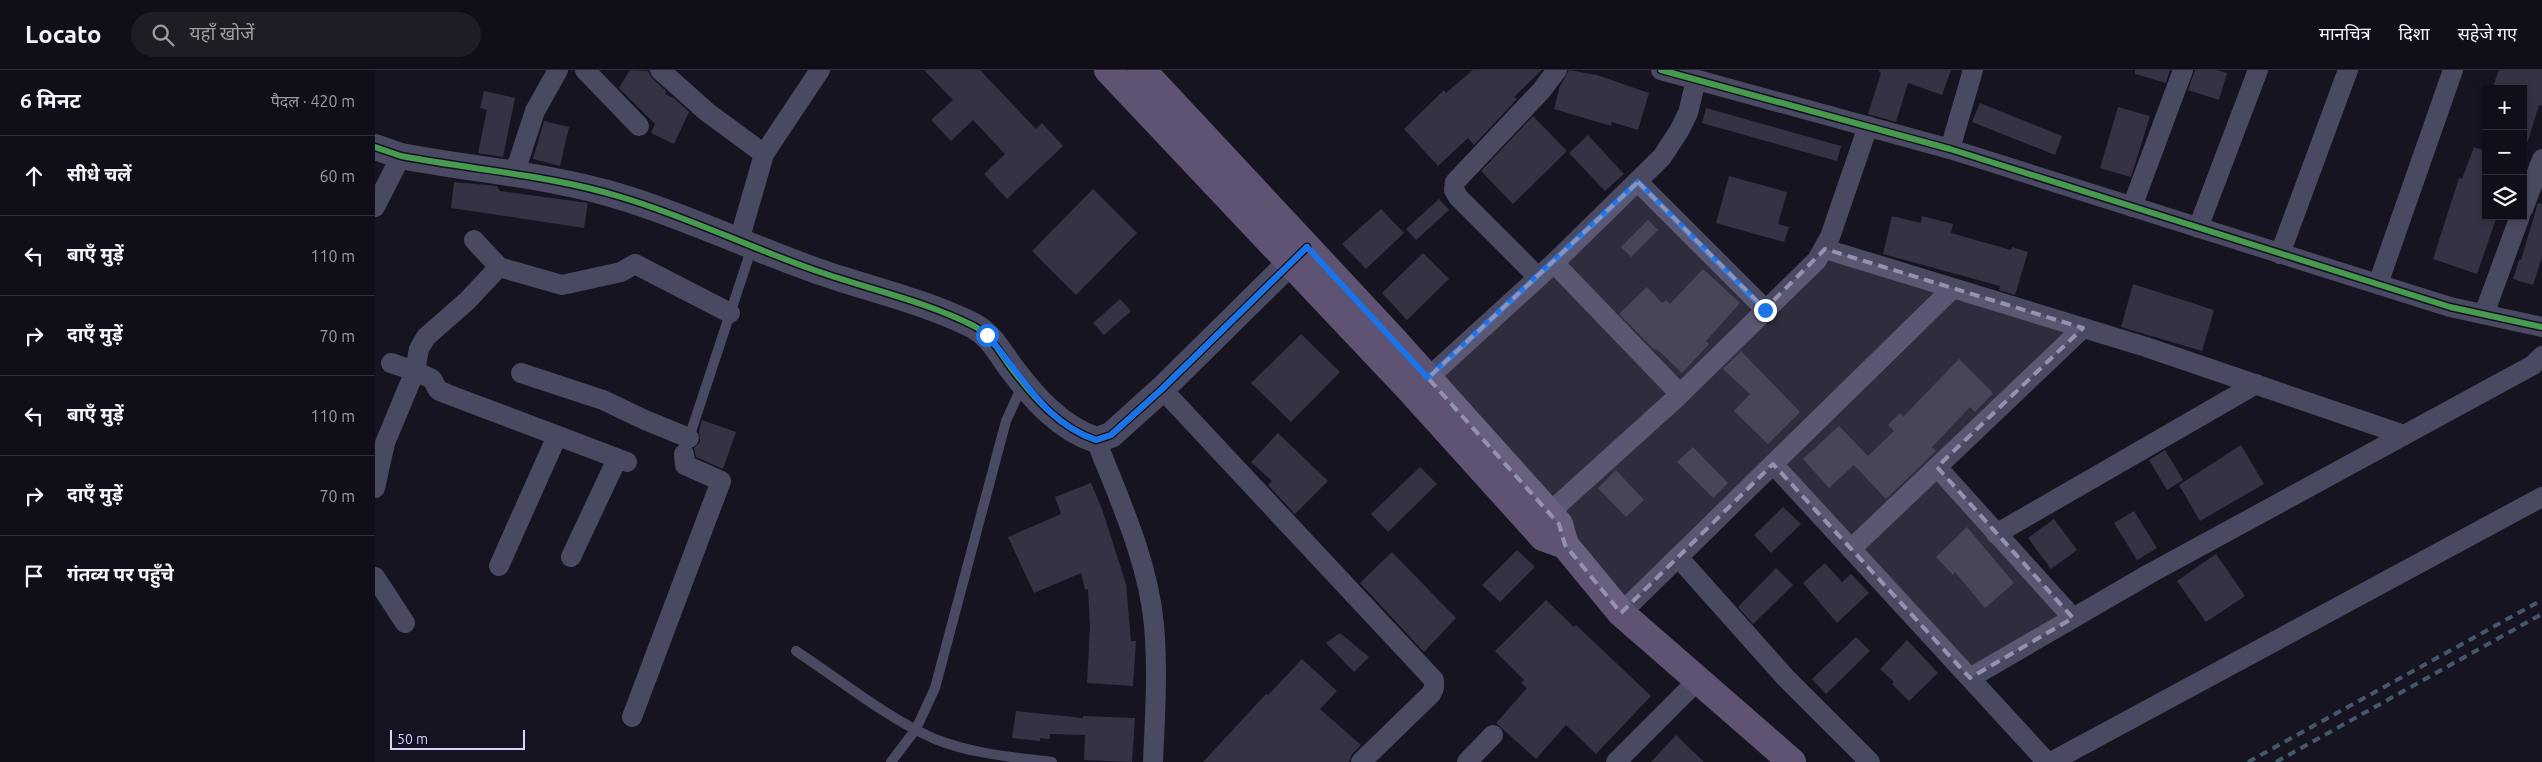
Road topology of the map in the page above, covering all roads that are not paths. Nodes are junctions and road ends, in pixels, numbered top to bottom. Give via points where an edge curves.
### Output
1 (558, 70) edge
2 (585, 70) edge
3 (660, 70) edge
4 (819, 70) edge
5 (1108, 70) edge
6 (1142, 70) edge
7 (1557, 70) edge
8 (1661, 70) edge
9 (1973, 70) edge
10 (2183, 70) edge
11 (2258, 70) edge
12 (2348, 70) edge
13 (2453, 70) edge
14 (1696, 80) junction
15 (639, 126) dead end
16 (1868, 126) junction
17 (375, 147) edge
18 (1949, 149) junction
19 (764, 154) junction
20 (401, 156) junction
21 (2542, 159) edge
22 (514, 175) junction
23 (1638, 182) junction
24 (2527, 198) edge
25 (375, 207) edge
26 (2132, 207) junction
27 (2519, 220) edge
28 (2198, 228) junction
29 (474, 240) dead end
30 (746, 244) junction
31 (1825, 249) junction
32 (2280, 254) junction
33 (1299, 255) junction
34 (1554, 263) junction
35 (499, 267) junction
36 (1538, 277) junction
37 (2378, 284) junction
38 (1952, 289) junction
39 (1765, 310) junction
40 (730, 313) junction
41 (2484, 314) junction
42 (2542, 327) edge
43 (2083, 328) junction
44 (2542, 356) edge
45 (391, 363) dead end
46 (415, 371) junction
47 (521, 373) dead end
48 (1428, 378) junction
49 (1023, 382) junction
50 (2256, 384) junction
51 (1162, 389) junction
52 (1680, 394) junction
53 (2404, 435) junction
54 (557, 436) junction
55 (1096, 440) junction
56 (686, 446) junction
57 (1773, 464) junction
58 (1937, 467) junction
59 (375, 488) edge
60 (2542, 497) edge
61 (1549, 513) junction
62 (1996, 534) junction
63 (1565, 545) junction
64 (1851, 549) junction
65 (571, 557) dead end
66 (1678, 557) junction
67 (499, 566) dead end
68 (375, 577) edge
69 (1621, 613) junction
70 (2073, 618) junction
71 (405, 623) dead end
72 (796, 651) dead end
73 (1970, 678) junction
74 (1697, 680) junction
75 (632, 717) dead end
76 (916, 729) junction
77 (1493, 735) dead end
78 (891, 762) edge
79 (1052, 762) edge
80 (1153, 762) edge
81 (1361, 762) edge
82 (1467, 762) edge
83 (1616, 762) edge
84 (1792, 762) edge
85 (1870, 762) edge
86 (2047, 762) edge
87 (2051, 762) edge

1 - 22 street via 535,111
2 - 15 street
3 - 19 street via 707,112
4 - 19 street
5 - 33 main road
6 - 33 main road
7 - 36 street via 1455,182 1454,190 1457,197
8 - 14 street
9 - 18 street
10 - 26 street
11 - 28 street
12 - 32 street
13 - 37 street
14 - 16 street
14 - 23 street via 1688,113 1679,131 1662,157
16 - 18 street
16 - 31 street
17 - 20 street
18 - 26 street
19 - 30 street
20 - 22 street
20 - 25 street
21 - 24 street
22 - 30 street via 567,183 622,197
23 - 34 street
23 - 39 street
26 - 28 street
27 - 41 street
28 - 32 street
29 - 35 street
30 - 40 lane
30 - 49 street via 973,326 987,335
31 - 38 street
31 - 39 street
32 - 37 street
33 - 48 main road
33 - 51 street
33 - 63 main road via 1413,393 1543,536
34 - 36 street
34 - 52 street
35 - 40 street via 562,285 621,272 635,264
35 - 46 street via 427,337 419,349
36 - 48 street
37 - 41 street via 2450,307
38 - 43 street
38 - 57 street
39 - 52 street
40 - 56 lane
41 - 42 street
43 - 50 street
43 - 58 street
44 - 53 street via 2533,365
45 - 46 street
46 - 54 street via 432,379 438,390
46 - 59 street via 385,442
47 - 56 street via 603,400 645,420
48 - 61 main road
49 - 55 street via 1066,427
49 - 76 lane via 1006,421 935,688
50 - 53 street
50 - 62 street
51 - 55 street via 1111,435
51 - 81 street via 1434,680 1431,694
52 - 61 street
53 - 70 street
54 - 65 street via 622,460
54 - 67 street
55 - 80 street via 1143,563 1154,624
56 - 75 street via 685,465 721,481
57 - 64 street
57 - 66 street
58 - 62 street
58 - 64 street
60 - 87 street
61 - 63 main road via 1559,524
62 - 70 street
63 - 69 main road
64 - 73 street
66 - 69 street
66 - 85 street via 1785,677
68 - 71 street
69 - 74 main road
70 - 73 street
72 - 76 lane
73 - 86 street
74 - 83 street
74 - 84 main road
76 - 78 lane
76 - 79 lane via 961,747
77 - 82 street

